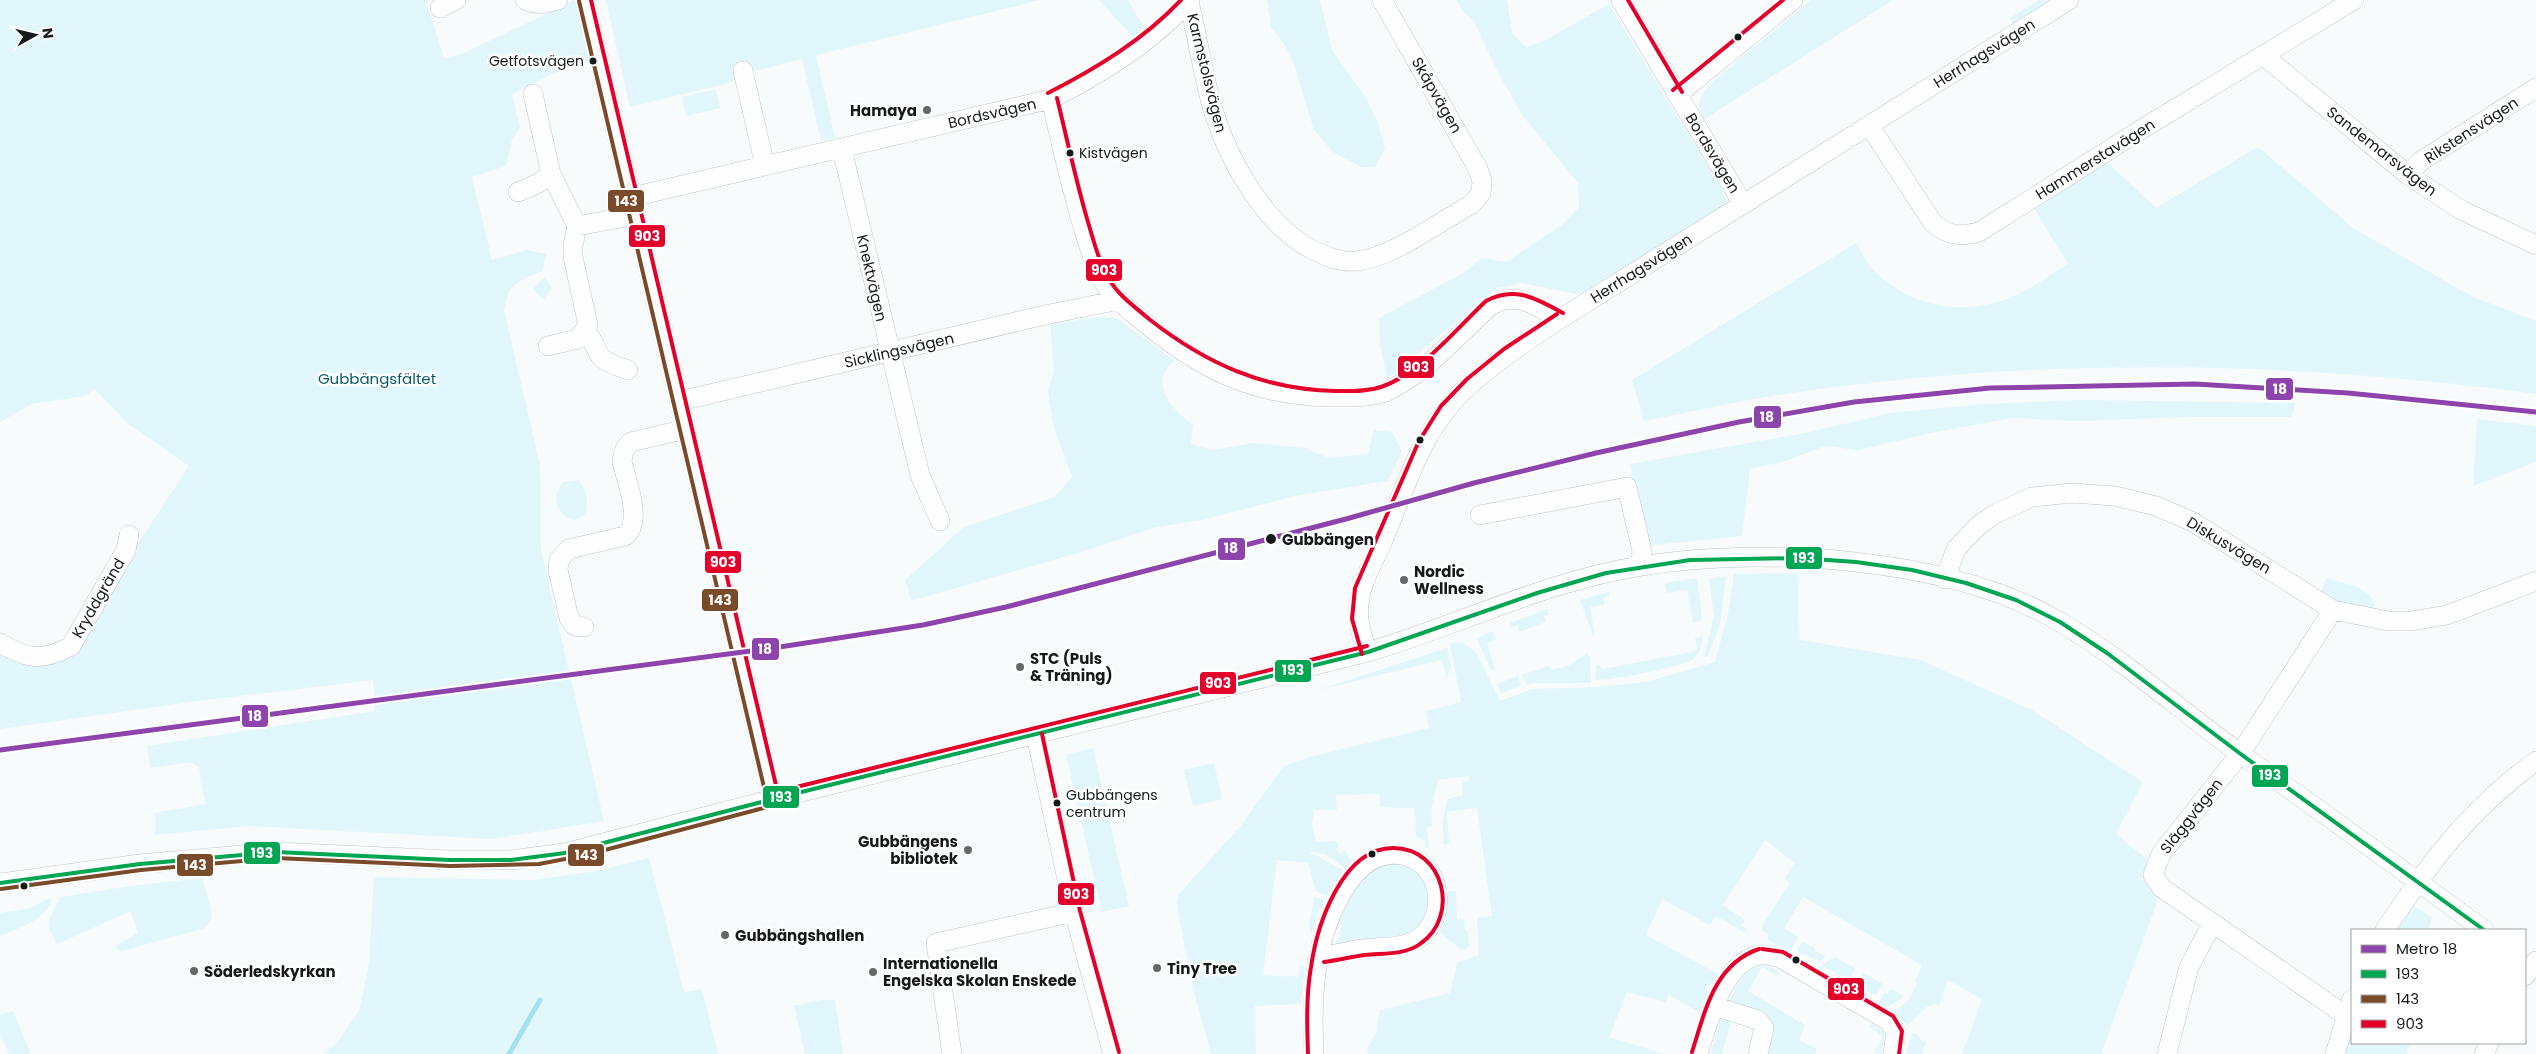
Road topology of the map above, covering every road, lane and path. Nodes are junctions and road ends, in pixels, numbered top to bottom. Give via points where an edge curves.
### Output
1 (456, 0) edge
2 (525, 0) edge
3 (558, 0) edge
4 (585, 0) edge
5 (1382, 0) edge
6 (1621, 0) edge
7 (1793, 0) edge
8 (2069, 0) edge
9 (2354, 0) edge
10 (1190, 1) edge
11 (440, 8) dead end
12 (2264, 56) junction
13 (743, 71) dead end
14 (2536, 88) edge
15 (533, 94) dead end
16 (1677, 95) junction
17 (1051, 99) junction
18 (1869, 125) junction
19 (842, 149) junction
20 (765, 166) junction
21 (551, 174) junction
22 (2408, 175) junction
23 (518, 192) dead end
24 (1482, 194) joint
25 (1743, 204) junction
26 (634, 206) junction
27 (577, 226) junction
28 (2536, 244) edge
29 (1119, 300) junction
30 (1560, 319) junction
31 (585, 332) junction
32 (548, 346) dead end
33 (890, 352) junction
34 (628, 370) dead end
35 (680, 401) junction
36 (686, 429) junction
37 (1480, 516) dead end
38 (940, 521) dead end
39 (129, 535) dead end
40 (1641, 566) junction
41 (1945, 578) junction
42 (2536, 581) edge
43 (2333, 610) junction
44 (584, 627) dead end
45 (0, 643) edge
46 (1368, 652) junction
47 (1036, 734) junction
48 (2240, 754) junction
49 (2536, 761) edge
50 (773, 799) junction
51 (2418, 881) junction
52 (0, 884) edge
53 (1074, 912) junction
54 (2212, 924) junction
55 (2386, 929) edge
56 (2483, 929) edge
57 (1319, 957) junction
58 (1714, 1006) junction
59 (2349, 1007) edge
60 (952, 1054) edge
61 (1113, 1054) edge
62 (1314, 1054) edge
63 (1698, 1054) edge
64 (1758, 1054) edge
65 (1893, 1054) edge
66 (2167, 1054) edge
67 (2335, 1054) edge

1 - 11 street
2 - 3 street via 537,4
4 - 26 street
5 - 24 street, Skåpvägen via 1478,169
6 - 16 street, Bordsvägen
7 - 16 street
8 - 18 street, Herrhagsvägen
9 - 12 street, Hammerstavägen
10 - 17 street, Bordsvägen via 1143,43 1085,82
10 - 24 street, Karmstolsvägen via 1214,112 1225,142 1249,186 1277,226 1302,244 1331,259 1356,262 1380,257 1472,204
12 - 18 street, Hammerstavägen via 1979,232 1968,235 1944,233 1933,223
12 - 22 street, Sandemarsvägen
13 - 20 street
14 - 22 street, Rikstensvägen via 2421,161
15 - 21 street
16 - 25 street, Bordsvägen
17 - 19 street, Bordsvägen
17 - 29 street via 1094,263 1104,283
18 - 25 street, Herrhagsvägen
19 - 20 street, Bordsvägen
19 - 33 street, Knektvägen
20 - 26 street, Bordsvägen
21 - 23 street
21 - 27 street
22 - 28 street, Sandemarsvägen via 2461,210
25 - 30 street, Herrhagsvägen
26 - 27 street, Bordsvägen
26 - 35 street
27 - 31 street via 572,246 588,325
29 - 30 street via 1176,348 1206,366 1265,389 1308,396 1362,396 1383,392 1400,384 1500,300 1518,298
29 - 33 street, Sicklingsvägen
30 - 46 street, Herrhagsvägen via 1492,365 1459,395 1428,437 1413,465 1360,595 1361,636
31 - 32 street via 578,339
31 - 34 street via 593,338 602,358
33 - 35 street, Sicklingsvägen
33 - 38 street, Knektvägen via 920,475
35 - 36 street
36 - 44 street via 626,446 622,462 635,518 630,532 569,550 559,560 558,570 569,618 575,626
36 - 50 street
37 - 40 street via 1627,487 1642,551
39 - 45 street, Kryddgränd via 126,550 71,646 59,653 32,658
40 - 41 street via 1721,556 1787,557 1886,567
40 - 46 street via 1576,579
41 - 43 street, Diskusvägen via 1956,549 1995,514 2032,497 2094,494 2156,506 2193,522
41 - 48 street via 1985,588 2058,621 2126,666
42 - 43 street, Diskusvägen via 2447,615 2411,621 2388,621
43 - 48 street, Släggvägen
46 - 47 street
47 - 50 street
47 - 53 street
48 - 51 street
48 - 54 street, Släggvägen via 2161,854 2153,875 2162,888
49 - 51 street via 2474,814
50 - 52 street via 538,858 450,860 276,852 140,864
51 - 55 street
51 - 56 street
53 - 60 street via 936,943
53 - 61 street
54 - 59 street, Släggvägen
54 - 66 street via 2189,967
57 - 57 street via 1399,945 1419,938 1433,924 1437,913 1437,888 1431,875 1403,855 1381,856 1362,865 1330,912
57 - 62 street via 1312,1013
58 - 63 street
58 - 64 street via 1758,1020 1764,1028
58 - 65 street via 1730,975 1744,961 1761,955 1780,958 1889,1021 1896,1032
59 - 67 street

